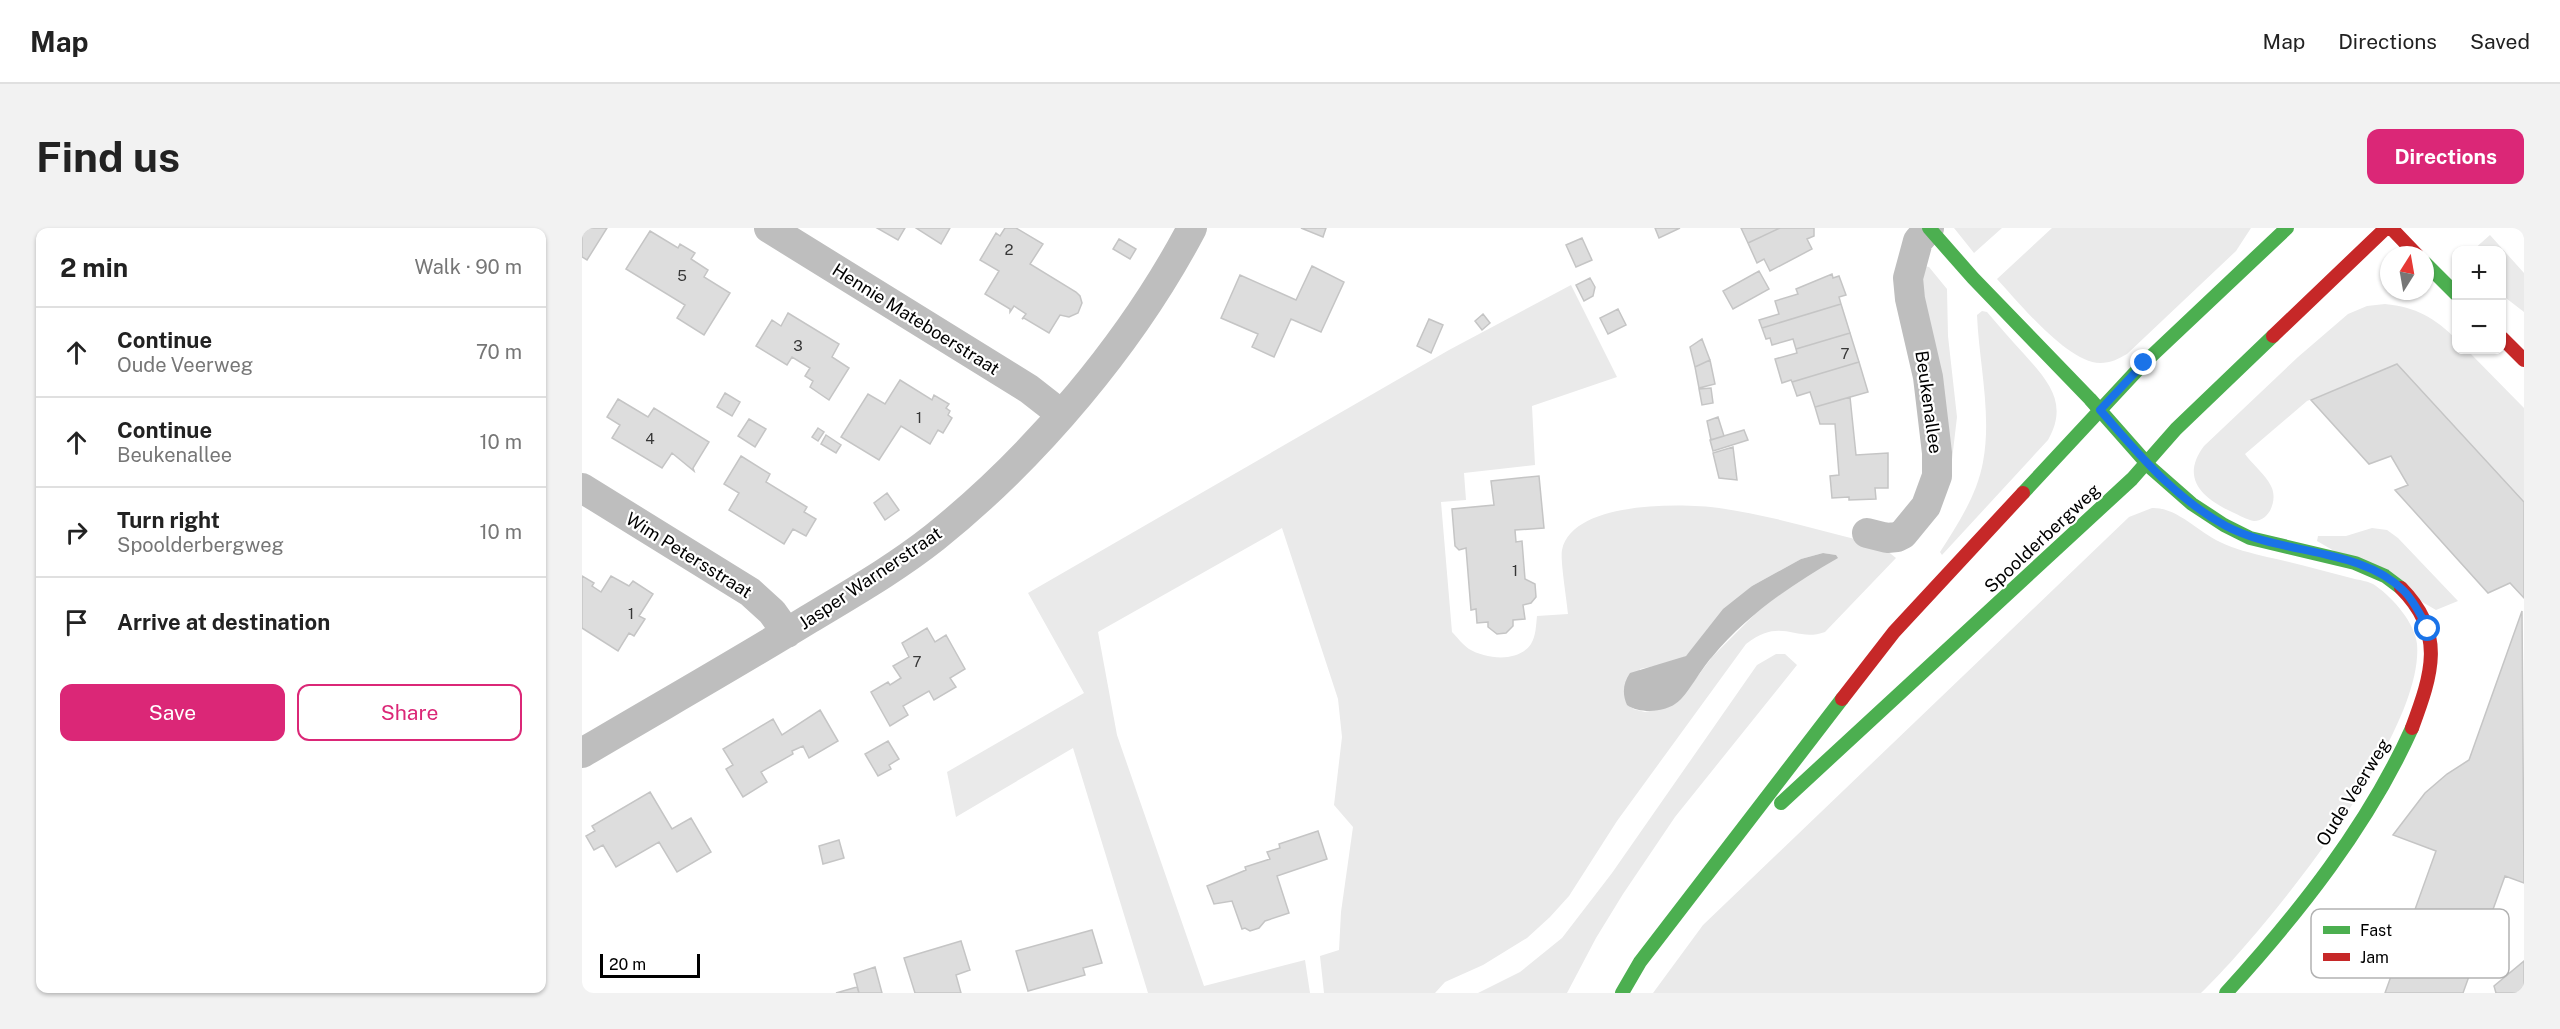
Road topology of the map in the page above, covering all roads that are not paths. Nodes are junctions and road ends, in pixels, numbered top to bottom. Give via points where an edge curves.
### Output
1 (769, 228) edge
2 (1192, 228) edge
3 (1929, 228) edge
4 (2286, 228) edge
5 (2388, 228) edge
6 (2407, 246) edge
7 (2434, 272) edge
8 (2452, 289) edge
9 (2506, 342) edge
10 (2524, 360) edge
11 (2100, 410) junction
12 (1061, 414) junction
13 (2147, 463) junction
14 (582, 488) edge
15 (1867, 533) dead end
16 (787, 633) junction
17 (582, 753) edge
18 (1713, 865) junction
19 (1622, 993) edge
20 (2226, 993) edge

1 - 12 street, Hennie Mateboerstraat via 1029,389
2 - 12 street, Jasper Warnerstraat via 1142,312
3 - 11 main road, Beukenallee
3 - 15 street, Beukenallee via 1918,241 1908,278 1928,377 1937,476 1926,506 1903,534 1887,538
4 - 11 main road, Spoolderbergweg
5 - 6 main road
5 - 13 main road, Spoolderbergweg via 2176,429
7 - 8 main road
9 - 10 main road
11 - 13 main road, Beukenallee
11 - 18 main road, Spoolderbergweg via 1894,632
12 - 16 street, Jasper Warnerstraat via 988,490 935,537
13 - 18 main road, Spoolderbergweg
13 - 20 main road, Oude Veerweg via 2166,484 2225,526 2260,541 2355,562 2386,576 2418,610 2432,646 2427,688 2400,755 2320,879
14 - 16 street, Wim Petersstraat via 750,592
16 - 17 street, Jasper Warnerstraat
18 - 19 main road, Spoolderbergweg via 1640,962

